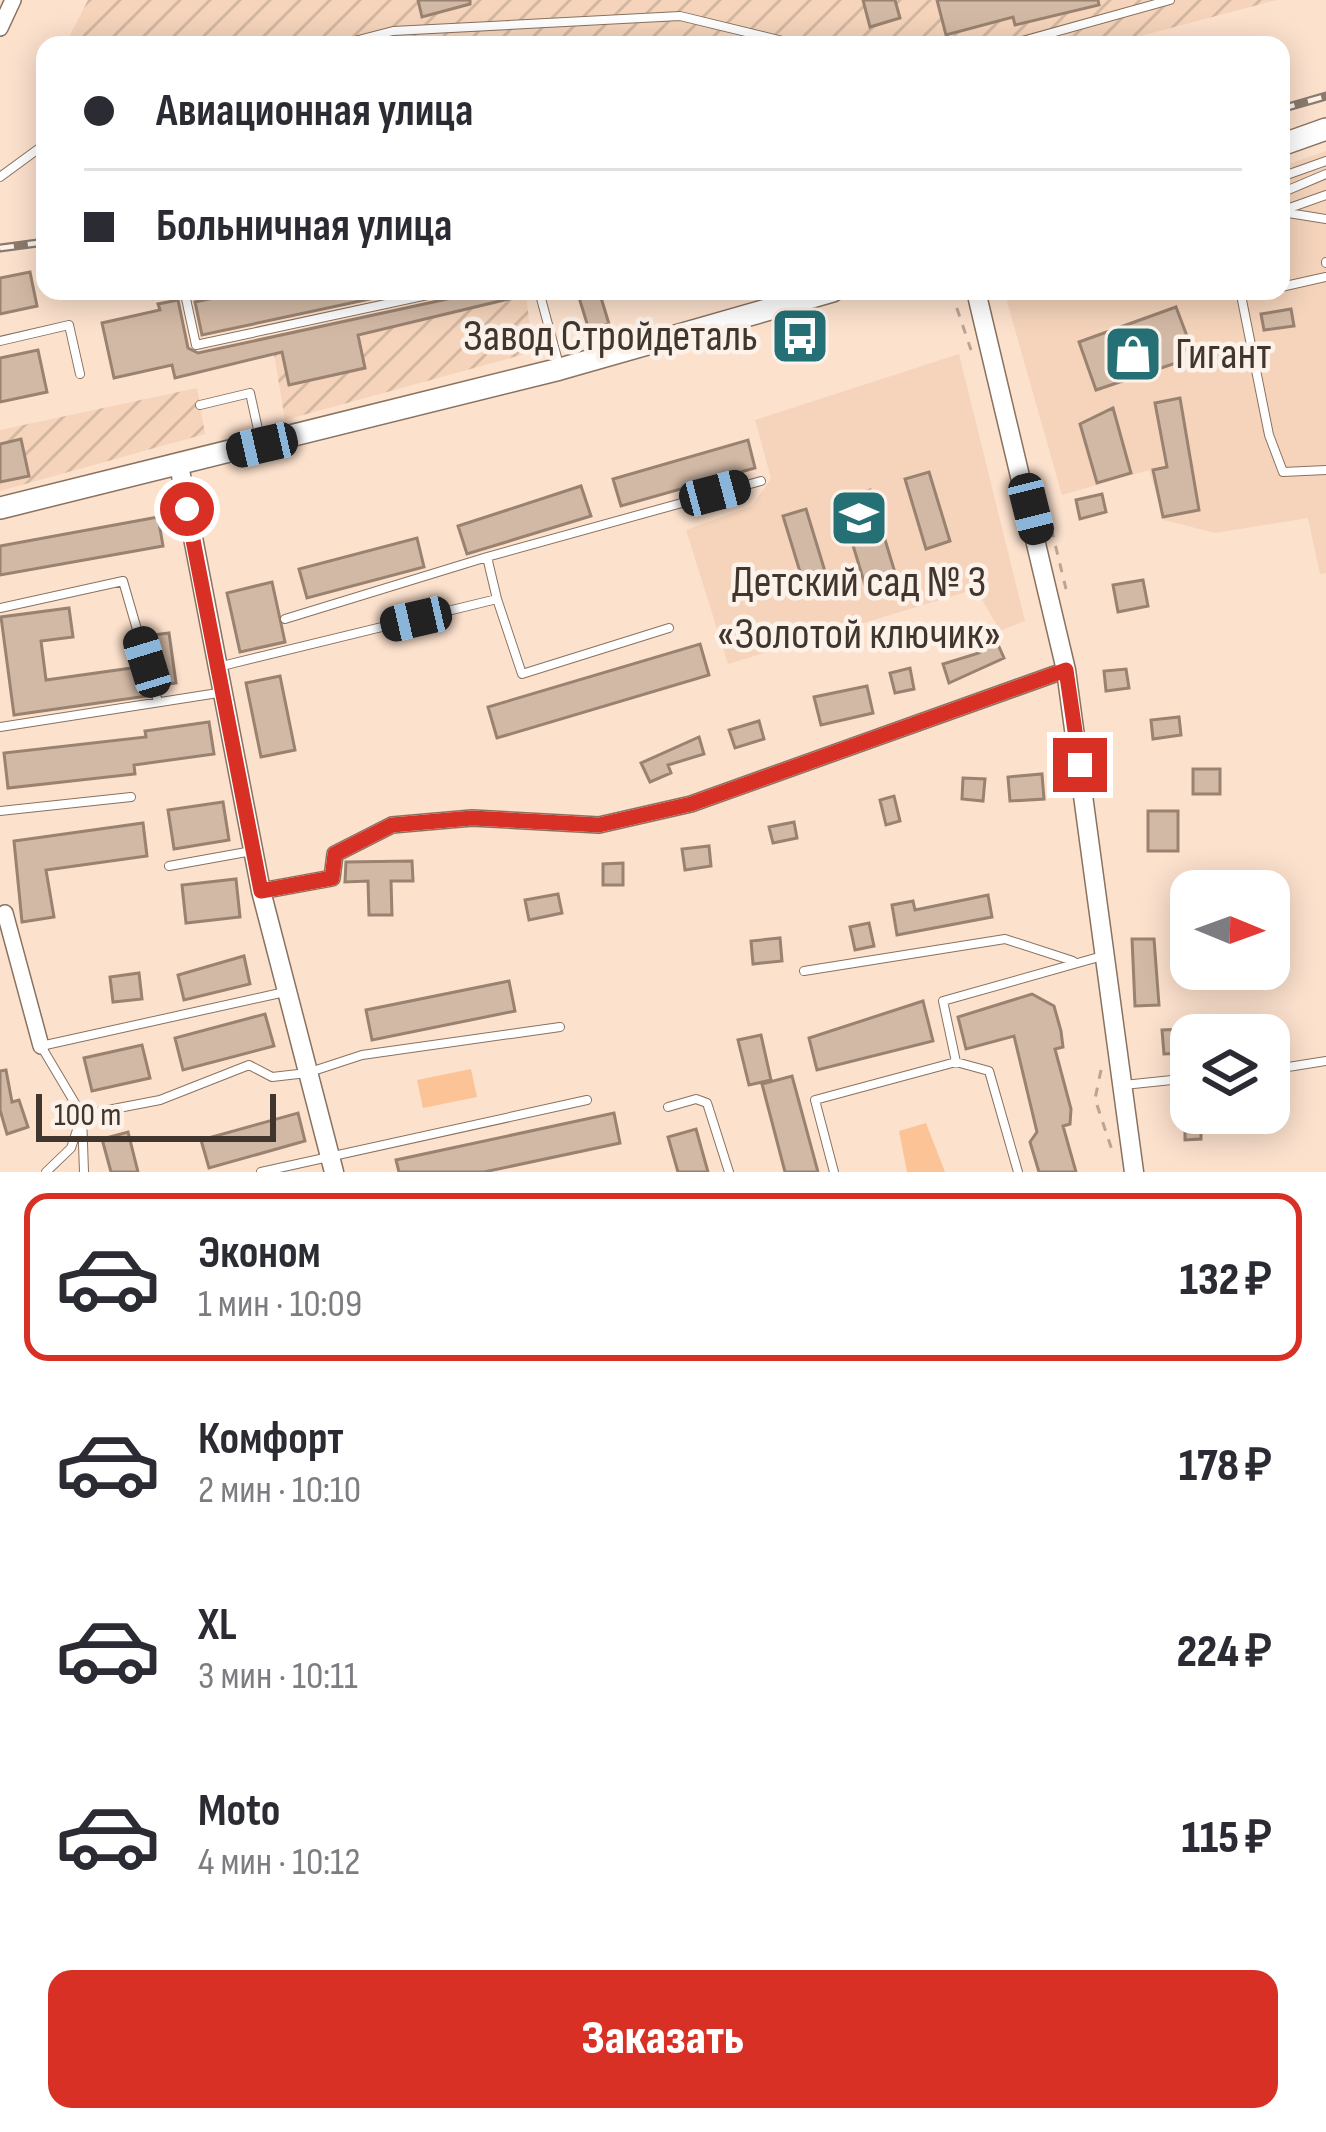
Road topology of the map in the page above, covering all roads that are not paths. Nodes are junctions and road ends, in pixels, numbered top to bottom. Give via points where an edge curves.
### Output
1 (13, 0) edge
2 (1170, 0) edge
3 (0, 28) edge
4 (374, 36) edge
5 (762, 36) edge
6 (1040, 36) edge
7 (1326, 129) edge
8 (1290, 142) edge
9 (36, 151) edge
10 (1326, 161) edge
11 (1290, 174) edge
12 (1326, 174) edge
13 (0, 177) edge
14 (1290, 189) edge
15 (1326, 195) edge
16 (1290, 209) edge
17 (1290, 213) edge
18 (1326, 219) edge
19 (1326, 277) edge
20 (1290, 283) edge
21 (186, 300) edge
22 (404, 300) edge
23 (541, 300) edge
24 (801, 300) edge
25 (978, 300) edge
26 (1247, 300) edge
27 (0, 341) edge
28 (560, 369) junction
29 (80, 374) dead end
30 (200, 405) dead end
31 (262, 445) junction
32 (178, 465) junction
33 (1326, 470) edge
34 (761, 481) dead end
35 (0, 508) edge
36 (487, 557) junction
37 (497, 599) junction
38 (0, 608) edge
39 (285, 619) dead end
40 (669, 628) dead end
41 (215, 668) junction
42 (1066, 670) junction
43 (220, 693) junction
44 (158, 702) junction
45 (0, 728) edge
46 (131, 797) dead end
47 (0, 811) edge
48 (253, 850) junction
49 (169, 866) dead end
50 (261, 891) junction
51 (5, 913) dead end
52 (1107, 955) junction
53 (1075, 962) junction
54 (804, 971) dead end
55 (287, 992) junction
56 (560, 1027) dead end
57 (41, 1046) junction
58 (1326, 1061) edge
59 (956, 1062) junction
60 (1290, 1067) edge
61 (307, 1073) junction
62 (1170, 1080) edge
63 (1123, 1085) junction
64 (587, 1100) dead end
65 (668, 1107) dead end
66 (82, 1115) junction
67 (332, 1164) edge
68 (46, 1172) edge
69 (84, 1172) edge
70 (261, 1172) edge
71 (729, 1172) edge
72 (834, 1172) edge
73 (1018, 1172) edge
74 (1134, 1172) edge

1 - 3 street
2 - 6 lane
4 - 5 lane via 680,16
7 - 8 main road
9 - 13 lane
10 - 11 lane
12 - 14 lane
15 - 16 lane
17 - 18 lane
19 - 20 lane
21 - 22 lane via 196,345
23 - 28 lane
24 - 28 main road
25 - 42 street
26 - 33 lane via 1283,472
27 - 29 lane via 69,325
28 - 31 main road
30 - 31 lane via 250,393
31 - 32 main road
32 - 35 main road
32 - 41 street
34 - 36 lane
36 - 37 lane
36 - 39 lane
37 - 40 lane via 522,674
37 - 41 lane
38 - 44 lane via 122,581
41 - 43 street
42 - 50 street via 691,804 599,825 472,818 392,825 335,854 332,878
42 - 52 street
43 - 44 lane
43 - 48 street
44 - 45 lane
46 - 47 lane
48 - 49 lane
48 - 50 street
50 - 55 street
51 - 57 street
52 - 53 lane
52 - 63 street
53 - 54 lane via 1005,939
53 - 59 lane via 943,1001
55 - 57 lane
55 - 61 street
56 - 61 lane via 362,1055
57 - 66 lane
58 - 60 lane
59 - 72 lane via 815,1100
59 - 73 lane via 988,1071
61 - 66 lane via 272,1077 249,1065 160,1100
61 - 67 street
62 - 63 lane
63 - 74 street
64 - 67 lane
65 - 71 lane via 707,1103
66 - 68 lane via 71,1148
66 - 69 lane
67 - 70 lane

